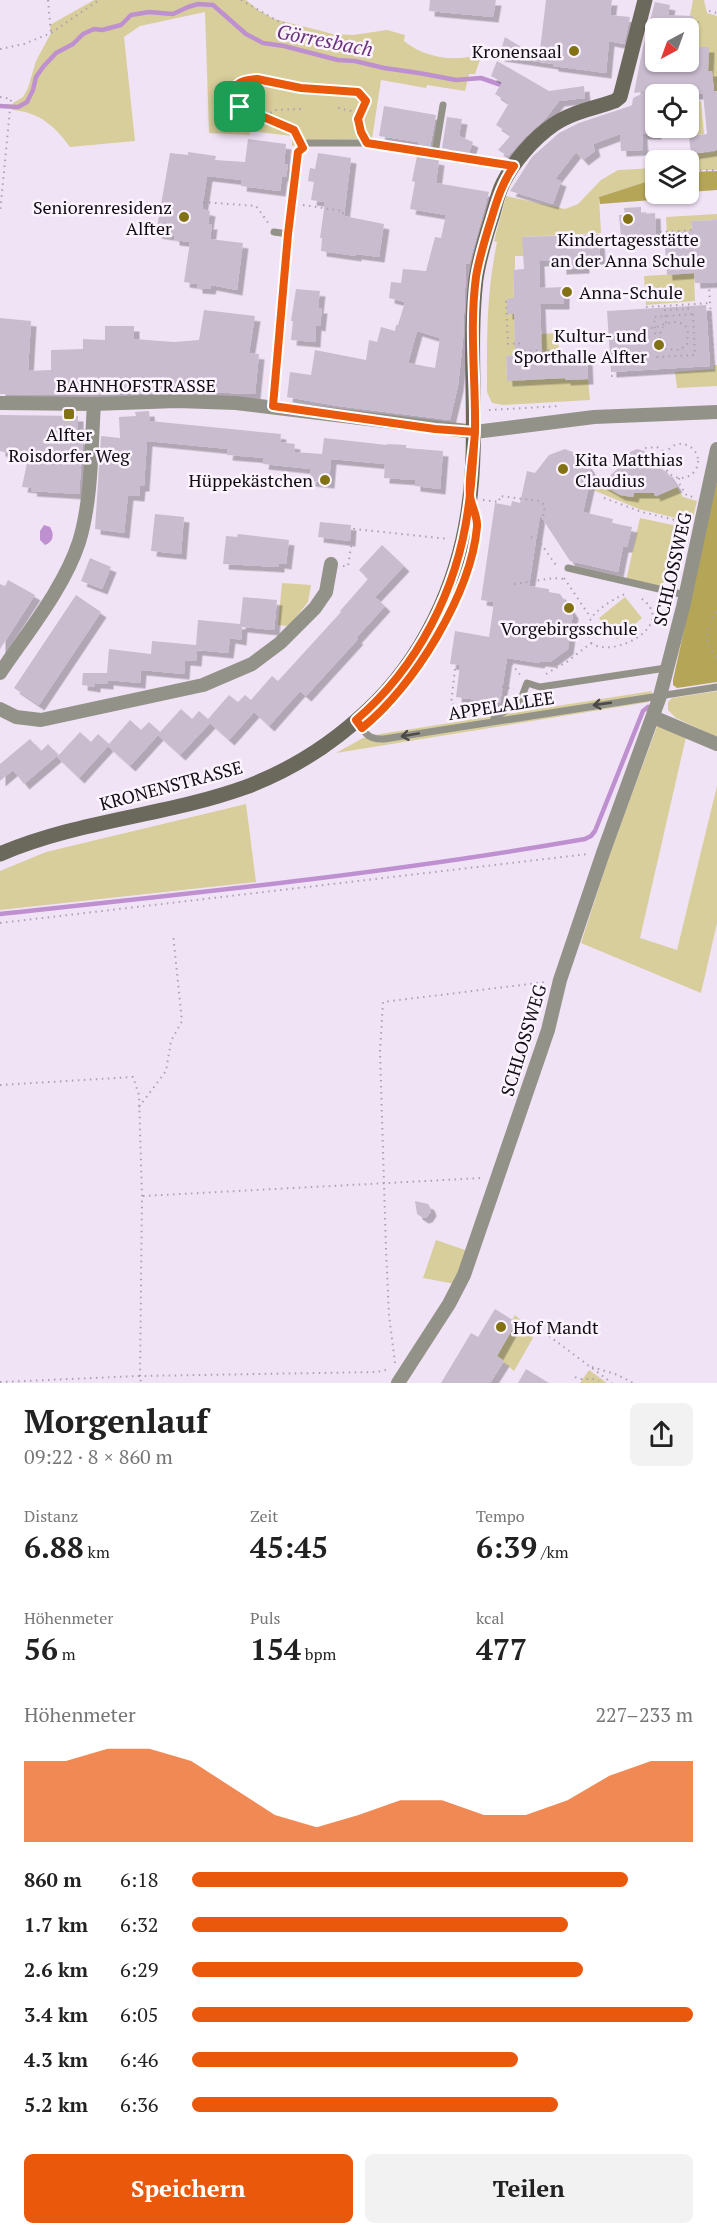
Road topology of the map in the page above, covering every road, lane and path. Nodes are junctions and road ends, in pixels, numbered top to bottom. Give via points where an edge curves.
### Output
1 (48, 0) edge
2 (99, 0) edge
3 (241, 0) edge
4 (645, 0) edge
5 (709, 11) dead end
6 (717, 13) edge
7 (51, 33) junction
8 (358, 42) dead end
9 (0, 49) edge
10 (0, 97) edge
11 (443, 105) dead end
12 (338, 108) dead end
13 (304, 109) dead end
14 (266, 117) junction
15 (358, 119) junction
16 (371, 144) junction
17 (303, 148) junction
18 (435, 153) junction
19 (514, 166) junction
20 (717, 170) edge
21 (699, 171) edge
22 (203, 202) dead end
23 (291, 203) junction
24 (0, 213) edge
25 (343, 216) dead end
26 (692, 230) dead end
27 (274, 232) joint
28 (660, 232) dead end
29 (288, 234) junction
30 (717, 285) edge
31 (506, 301) dead end
32 (710, 303) junction
33 (688, 304) junction
34 (646, 307) dead end
35 (666, 316) junction
36 (666, 323) junction
37 (653, 327) junction
38 (663, 327) junction
39 (559, 350) dead end
40 (716, 367) edge
41 (611, 376) dead end
42 (0, 403) edge
43 (94, 404) junction
44 (273, 406) junction
45 (717, 412) edge
46 (475, 432) junction
47 (645, 448) dead end
48 (717, 449) edge
49 (666, 453) junction
50 (679, 478) junction
51 (604, 498) dead end
52 (482, 500) dead end
53 (706, 500) junction
54 (671, 519) dead end
55 (462, 540) junction
56 (540, 541) dead end
57 (331, 564) joint
58 (568, 568) dead end
59 (565, 579) dead end
60 (513, 584) dead end
61 (685, 595) junction
62 (717, 612) edge
63 (591, 643) junction
64 (717, 657) edge
65 (508, 659) dead end
66 (666, 668) junction
67 (455, 669) dead end
68 (0, 673) edge
69 (527, 683) junction
70 (717, 687) edge
71 (506, 688) dead end
72 (660, 696) junction
73 (503, 706) dead end
74 (491, 708) dead end
75 (0, 709) edge
76 (653, 717) junction
77 (356, 720) junction
78 (490, 721) junction
79 (717, 744) edge
80 (603, 853) junction
81 (0, 854) edge
82 (0, 923) edge
83 (173, 934) dead end
84 (560, 981) junction
85 (0, 1085) edge
86 (139, 1107) junction
87 (385, 1184) junction
88 (496, 1184) junction
89 (142, 1196) junction
90 (549, 1336) dead end
91 (589, 1366) junction
92 (141, 1376) junction
93 (575, 1377) dead end
94 (599, 1381) dead end
95 (0, 1382) edge
96 (141, 1383) edge
97 (398, 1383) edge
98 (612, 1383) edge
99 (633, 1383) edge

1 - 7 path
2 - 7 path
3 - 8 path via 278,21 322,38
4 - 19 street, KRONENSTRASSE via 620,97 553,125
5 - 6 path
7 - 9 path
10 - 24 path via 11,99
11 - 18 lane
12 - 15 path via 351,111
13 - 14 path via 274,110
14 - 15 path via 235,103 232,94 237,84 257,79 301,88 358,92 366,101
14 - 17 path via 294,130
15 - 16 path via 361,132
16 - 17 lane via 308,143
16 - 18 lane
17 - 23 lane via 298,152
18 - 19 lane
19 - 46 street, KRONENSTRASSE via 501,186 477,276
20 - 21 path
22 - 27 path via 256,206
23 - 25 path via 343,211
23 - 29 lane
26 - 28 path
27 - 29 lane
29 - 44 lane
30 - 32 path via 709,286
31 - 39 path via 508,344 519,343 520,351
32 - 33 path
32 - 40 path
33 - 34 path
33 - 35 path via 688,309 665,310
35 - 36 path
35 - 37 path via 654,317
35 - 37 path via 693,314 695,355 657,357
36 - 38 path
36 - 38 path via 681,322 688,329 689,339 684,348 670,351 662,345 659,336
37 - 38 path
40 - 41 path
42 - 43 street, BAHNHOFSTRASSE
43 - 44 street, BAHNHOFSTRASSE via 177,401
43 - 68 street via 86,510 79,541 56,590
44 - 46 street, BAHNHOFSTRASSE
45 - 46 street, BAHNHOFSTRASSE via 594,417
46 - 55 street, KRONENSTRASSE
47 - 49 path via 657,447
48 - 53 street, SCHLOSSWEG
49 - 50 path via 666,469
49 - 50 path via 681,444 695,452 698,462 694,472
50 - 53 path via 687,496
51 - 54 path
52 - 56 path via 499,502 500,496 540,501 545,506
53 - 61 street, SCHLOSSWEG
55 - 57 path via 354,529 348,566
55 - 77 street, KRONENSTRASSE via 449,588 422,642 392,685
57 - 75 street via 326,592 308,616 267,654 237,672 203,685 41,720 16,717
58 - 61 lane
59 - 60 path
61 - 66 street, SCHLOSSWEG
62 - 64 path via 706,633
63 - 63 path via 610,648 641,636 651,625 649,605 633,594 616,598 591,618
63 - 69 path via 560,666
65 - 69 path
66 - 69 lane via 540,687
66 - 72 street, SCHLOSSWEG
67 - 74 path via 451,704 468,712
69 - 78 lane via 520,702
70 - 72 lane
71 - 73 path
72 - 76 street, SCHLOSSWEG
72 -> 78 lane, APPELALLEE
76 - 79 street
76 - 80 street, SCHLOSSWEG
78 -> 77 lane, APPELALLEE via 376,740 367,737
77 - 81 street, KRONENSTRASSE via 306,758 246,787 48,837
80 - 82 path
80 - 84 street, SCHLOSSWEG
83 - 86 path via 182,1021 171,1041 166,1071
84 - 87 path via 383,1002 380,1051
84 - 88 street, SCHLOSSWEG via 548,1030
85 - 86 path via 133,1077
86 - 89 path
87 - 88 path via 484,1178
87 - 89 path
87 - 92 path via 389,1304 396,1366 377,1372
88 - 97 street, SCHLOSSWEG via 465,1275
89 - 92 path
90 - 91 path
91 - 98 path
91 - 99 path
92 - 95 path
92 - 96 path
93 - 94 path

